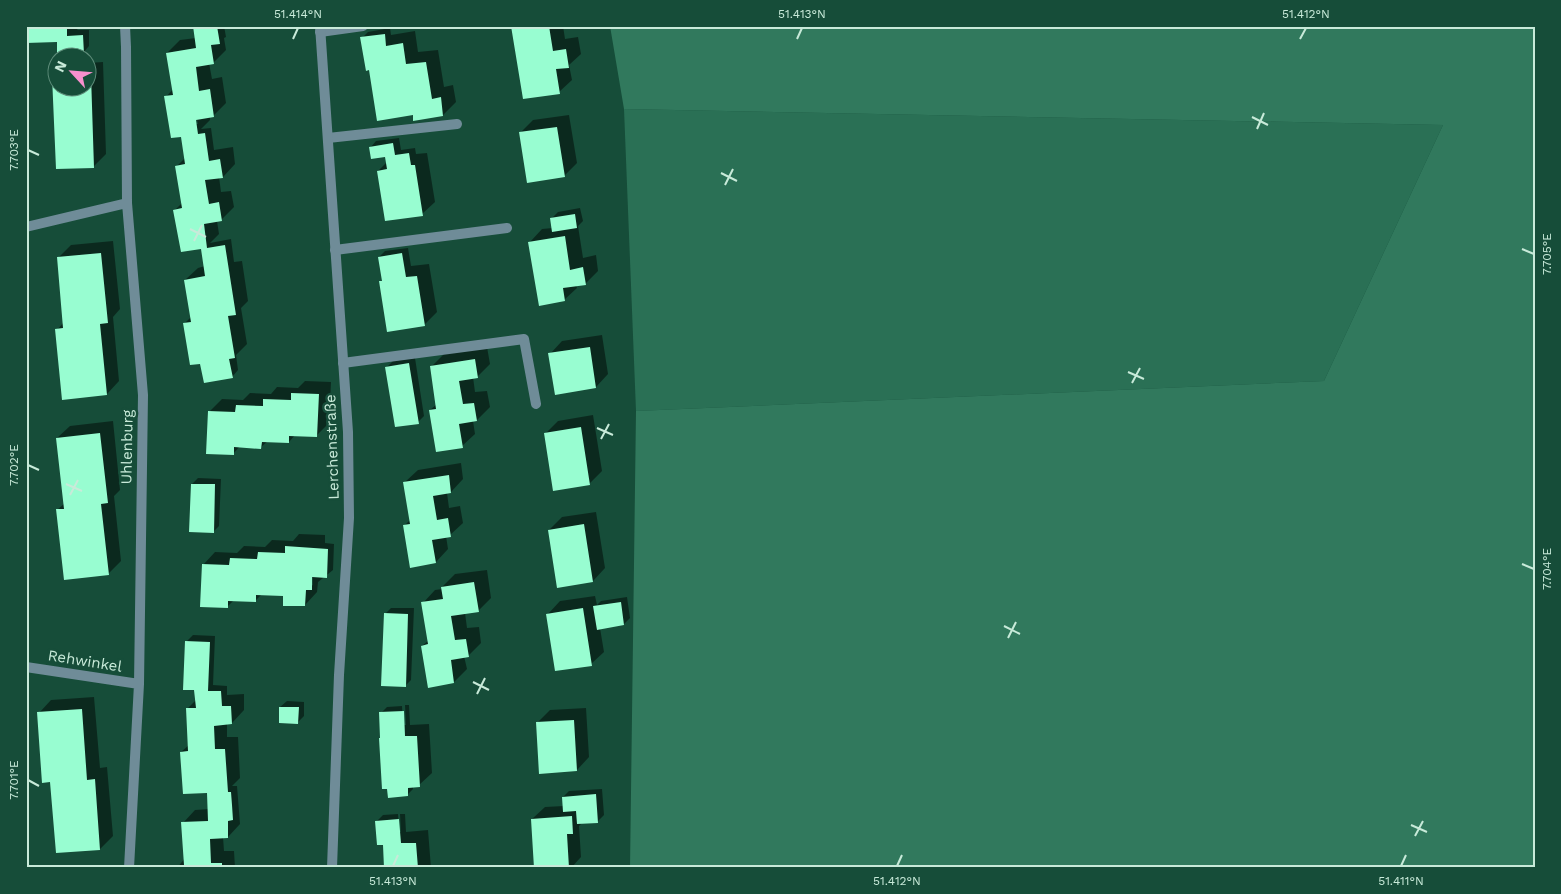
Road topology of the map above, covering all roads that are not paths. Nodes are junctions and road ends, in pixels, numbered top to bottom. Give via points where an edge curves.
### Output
1 (125, 26) edge
2 (363, 26) edge
3 (320, 29) edge
4 (457, 124) dead end
5 (328, 138) junction
6 (127, 203) junction
7 (26, 227) edge
8 (507, 228) dead end
9 (335, 250) junction
10 (343, 363) junction
11 (536, 404) dead end
12 (26, 666) edge
13 (139, 684) junction
14 (129, 868) edge
15 (332, 868) edge

1 - 6 street, Uhlenburg
2 - 3 street
3 - 5 street, Lerchenstraße
4 - 5 street
5 - 9 street, Lerchenstraße
6 - 7 street
6 - 13 street, Uhlenburg via 143,395
8 - 9 street
9 - 10 street, Lerchenstraße
10 - 11 street via 524,339
10 - 15 street, Lerchenstraße via 349,518
12 - 13 street, Rehwinkel
13 - 14 street, Uhlenburg

